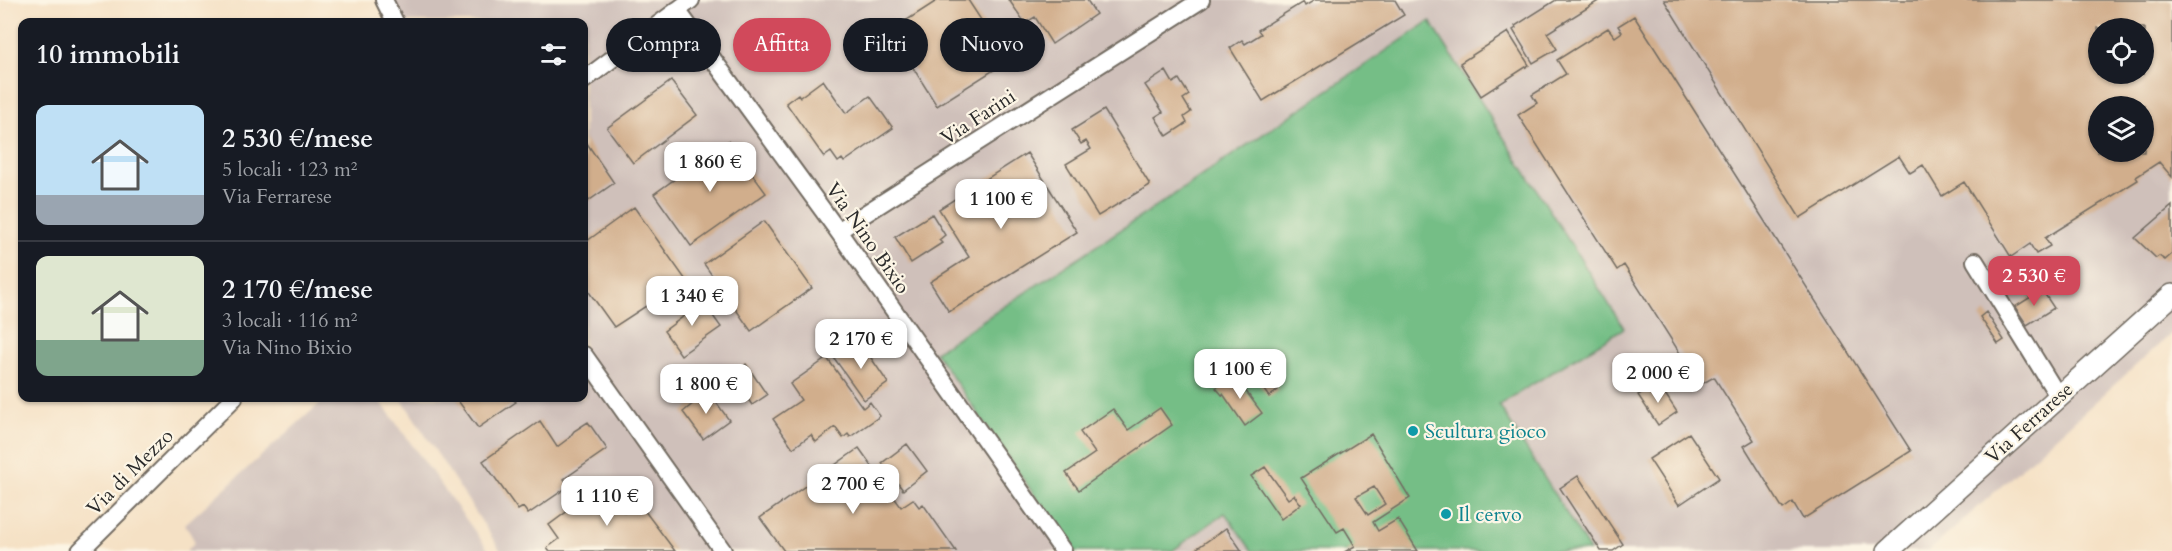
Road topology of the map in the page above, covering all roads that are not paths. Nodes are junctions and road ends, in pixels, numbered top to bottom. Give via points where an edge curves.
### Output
1 (384, 0) edge
2 (1201, 0) edge
3 (684, 5) edge
4 (392, 18) edge
5 (588, 77) edge
6 (838, 231) junction
7 (1975, 261) dead end
8 (2172, 295) edge
9 (588, 361) edge
10 (2058, 396) junction
11 (230, 402) edge
12 (1895, 549) edge
13 (80, 551) edge
14 (723, 551) edge
15 (1063, 551) edge

1 - 4 street
2 - 6 street, Via Farini
3 - 5 street
3 - 6 street, Via Nino Bixio
6 - 15 street, Via Nino Bixio
7 - 10 street
8 - 10 main road, Via Ferrarese
9 - 14 street
10 - 12 main road, Via Ferrarese
11 - 13 street, Via di Mezzo

